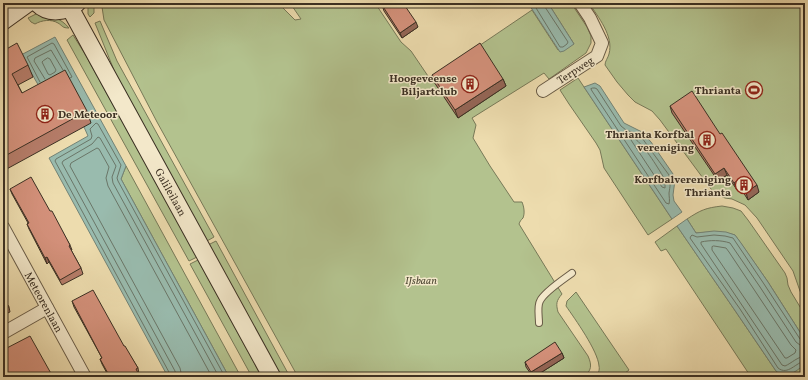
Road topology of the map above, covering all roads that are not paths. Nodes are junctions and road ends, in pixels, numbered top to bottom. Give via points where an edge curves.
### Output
1 (28, 3) edge
2 (37, 3) edge
3 (580, 3) edge
4 (74, 5) edge
5 (3, 21) edge
6 (543, 92) dead end
7 (3, 227) edge
8 (572, 273) dead end
9 (47, 308) junction
10 (539, 324) dead end
11 (3, 333) edge
12 (85, 377) edge
13 (272, 377) edge

1 - 5 main road
2 - 4 main road via 54,11 62,11
3 - 6 street, Terpweg via 602,42 600,49 597,56
4 - 13 main road, Galileilaan
7 - 9 street, Meteorenlaan
8 - 10 lane via 550,289 539,301
9 - 11 street
9 - 12 street, Meteorenlaan

